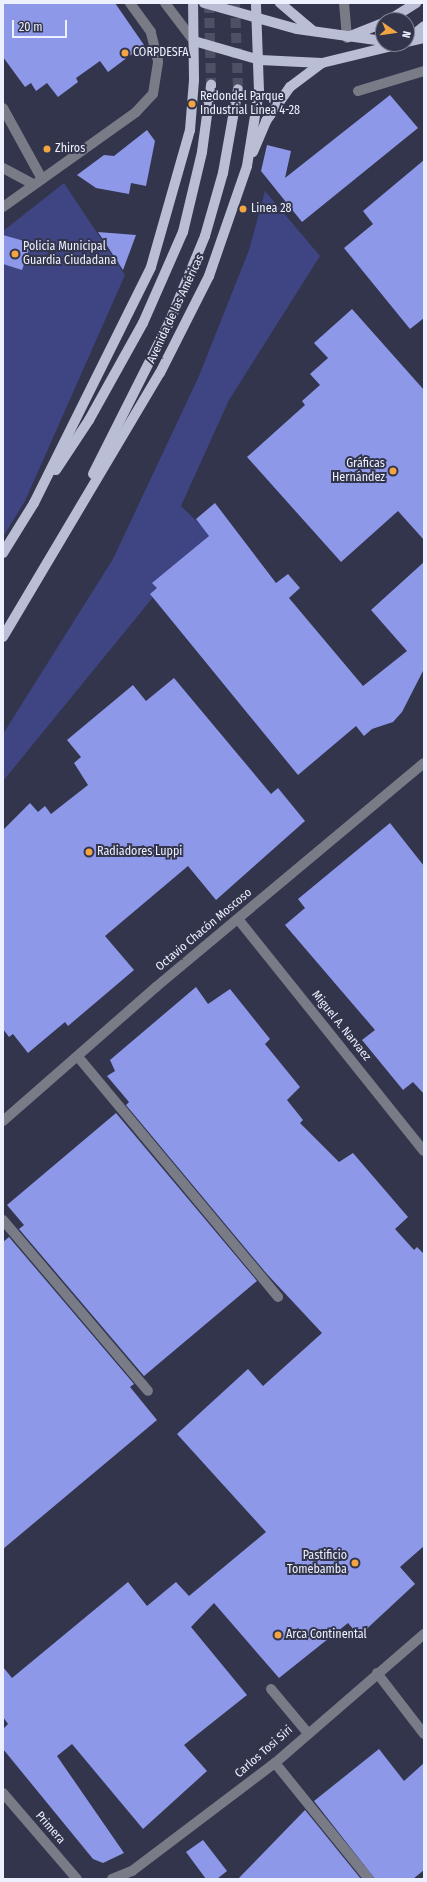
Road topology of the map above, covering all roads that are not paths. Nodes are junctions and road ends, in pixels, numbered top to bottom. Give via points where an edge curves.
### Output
1 (130, 3) edge
2 (165, 3) edge
3 (193, 3) edge
4 (204, 3) edge
5 (256, 3) edge
6 (280, 3) edge
7 (344, 3) edge
8 (416, 3) edge
9 (402, 12) edge
10 (260, 19) junction
11 (375, 26) edge
12 (424, 26) edge
13 (316, 32) junction
14 (415, 34) edge
15 (347, 38) junction
16 (375, 40) edge
17 (194, 41) junction
18 (375, 50) edge
19 (260, 60) junction
20 (322, 63) junction
21 (424, 71) edge
22 (212, 85) tunnel mouth
23 (238, 89) tunnel mouth
24 (358, 92) dead end
25 (3, 108) edge
26 (247, 166) junction
27 (3, 168) edge
28 (37, 182) junction
29 (3, 207) edge
30 (34, 503) junction
31 (64, 534) junction
32 (3, 553) edge
33 (3, 637) edge
34 (424, 763) edge
35 (238, 919) junction
36 (78, 1058) junction
37 (3, 1121) edge
38 (424, 1151) edge
39 (3, 1220) edge
40 (278, 1297) dead end
41 (148, 1391) dead end
42 (424, 1634) edge
43 (377, 1673) junction
44 (271, 1689) dead end
45 (307, 1732) junction
46 (424, 1734) edge
47 (275, 1763) junction
48 (3, 1793) edge
49 (77, 1879) edge
50 (112, 1879) edge
51 (369, 1879) edge

1 - 28 street via 151,32 158,61 154,94 136,112
2 - 17 street
3 - 17 main road, Avenida de las Américas
4 - 10 main road
5 - 10 main road, Avenida de las Américas
6 - 13 main road
7 - 15 street
8 - 9 main road
10 - 13 main road
10 - 19 main road, Avenida de las Américas
11 - 15 main road
12 - 14 main road
13 - 15 main road
15 - 16 main road
17 - 19 main road
17 - 30 main road, Avenida de las Américas via 187,143 151,267
18 - 20 main road
19 - 20 main road
19 - 26 main road, Avenida de las Américas via 259,91
20 - 26 main road via 290,87 266,121
21 - 24 street
22 - 30 main road, Avenida de las Américas via 202,152 182,232 143,323 89,420
23 - 31 main road, Avenida de las Américas via 223,173 205,236 169,323
25 - 28 street
26 - 31 main road, Avenida de las Américas via 209,276 160,374
27 - 28 street
28 - 29 street
30 - 32 main road, Avenida de las Américas
31 - 33 main road, Avenida de las Américas
34 - 35 street, Octavio Chacón Moscoso
35 - 36 street, Octavio Chacón Moscoso
35 - 38 street, Miguel A. Narvaez
36 - 37 street, Octavio Chacón Moscoso
36 - 40 street
39 - 41 street
42 - 43 street, Carlos Tosi Siri
43 - 45 street, Carlos Tosi Siri
43 - 46 street
44 - 45 street
45 - 47 street, Carlos Tosi Siri
47 - 50 street, Carlos Tosi Siri via 136,1868
47 - 51 street
48 - 49 street, Primera

